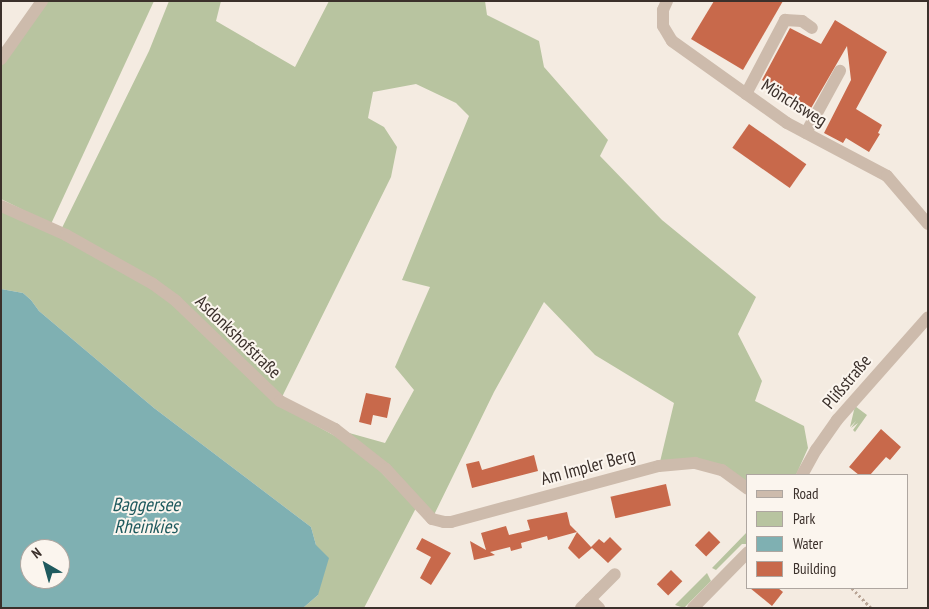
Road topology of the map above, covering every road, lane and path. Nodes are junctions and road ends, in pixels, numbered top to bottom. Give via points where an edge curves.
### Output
1 (42, 1) edge
2 (667, 1) edge
3 (812, 28) dead end
4 (1, 58) edge
5 (840, 71) dead end
6 (746, 94) junction
7 (806, 133) junction
8 (1, 206) edge
9 (928, 224) edge
10 (928, 317) edge
11 (803, 474) edge
12 (746, 488) edge
13 (432, 519) joint
14 (746, 554) edge
15 (615, 574) dead end
16 (853, 589) edge
17 (590, 605) edge
18 (693, 608) edge
19 (871, 608) edge

1 - 4 street
2 - 6 street, Mönchsweg via 663,10 663,26 672,41
3 - 6 street via 802,21 785,20
5 - 7 street
6 - 7 street, Mönchsweg
7 - 9 street, Mönchsweg via 887,176
8 - 13 street, Asdonkshofstraße via 66,236 153,284 280,401 336,429 386,469
10 - 11 street, Plißstraße via 837,420
12 - 13 street, Am Impler Berg via 722,470 695,462 659,466 451,522
14 - 18 street
15 - 17 street
16 - 19 path

